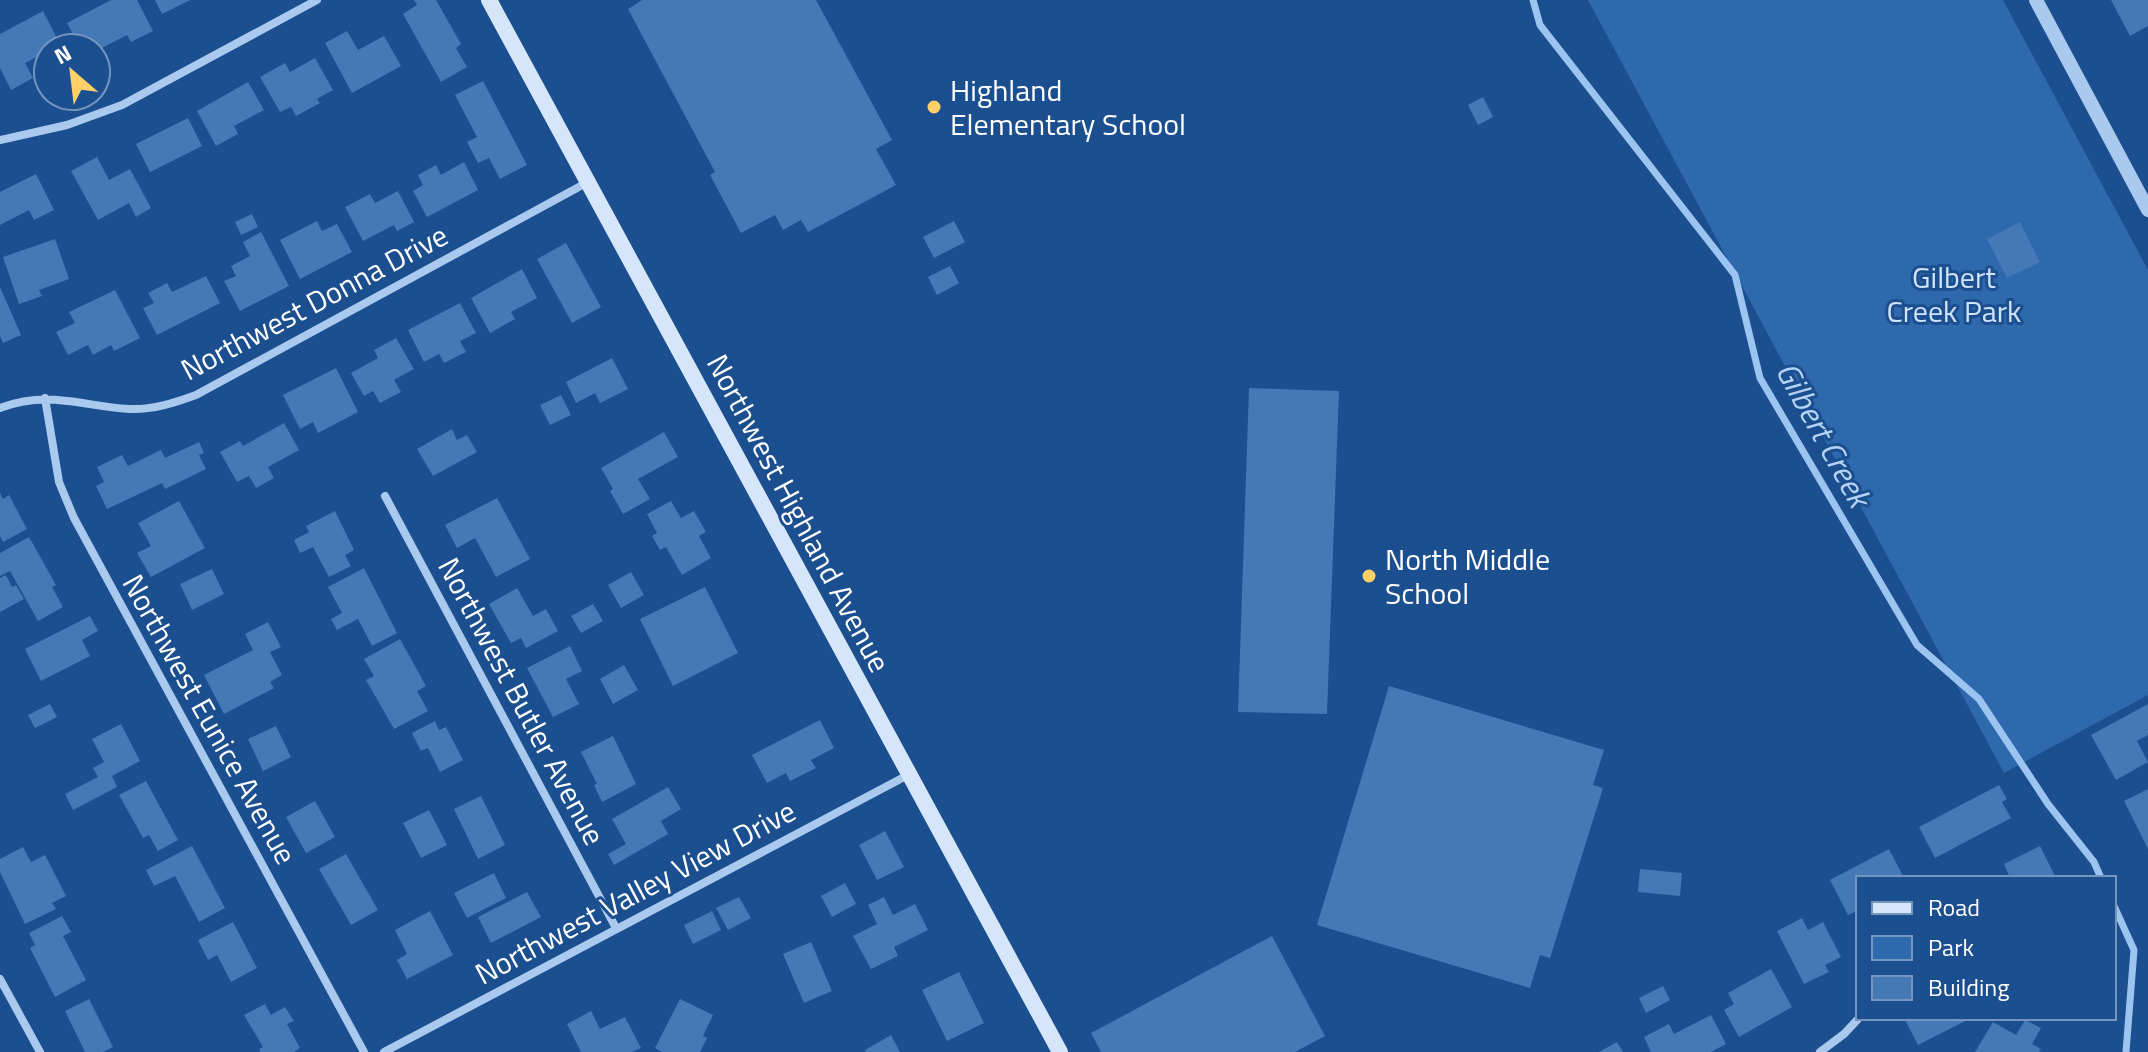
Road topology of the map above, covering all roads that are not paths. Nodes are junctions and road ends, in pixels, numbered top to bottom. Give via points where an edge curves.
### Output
1 (317, 0) edge
2 (489, 0) edge
3 (2036, 0) edge
4 (0, 140) edge
5 (589, 182) junction
6 (2148, 210) edge
7 (45, 398) junction
8 (0, 408) edge
9 (385, 496) dead end
10 (908, 775) junction
11 (616, 928) junction
12 (0, 979) edge
13 (1857, 1020) edge
14 (40, 1052) edge
15 (364, 1052) edge
16 (384, 1052) edge
17 (1060, 1052) edge
18 (1820, 1052) edge

1 - 4 street via 122,105 67,125
2 - 5 main road, Northwest Highland Avenue
3 - 6 street
5 - 7 street, Northwest Donna Drive via 196,395 167,406 132,409
5 - 10 main road, Northwest Highland Avenue
7 - 8 street, Northwest Donna Drive
7 - 15 street, Northwest Eunice Avenue via 59,482 74,518
9 - 11 street, Northwest Butler Avenue
10 - 11 street, Northwest Valley View Drive
10 - 17 main road, Northwest Highland Avenue
11 - 16 street, Northwest Valley View Drive
12 - 14 street
13 - 18 street

